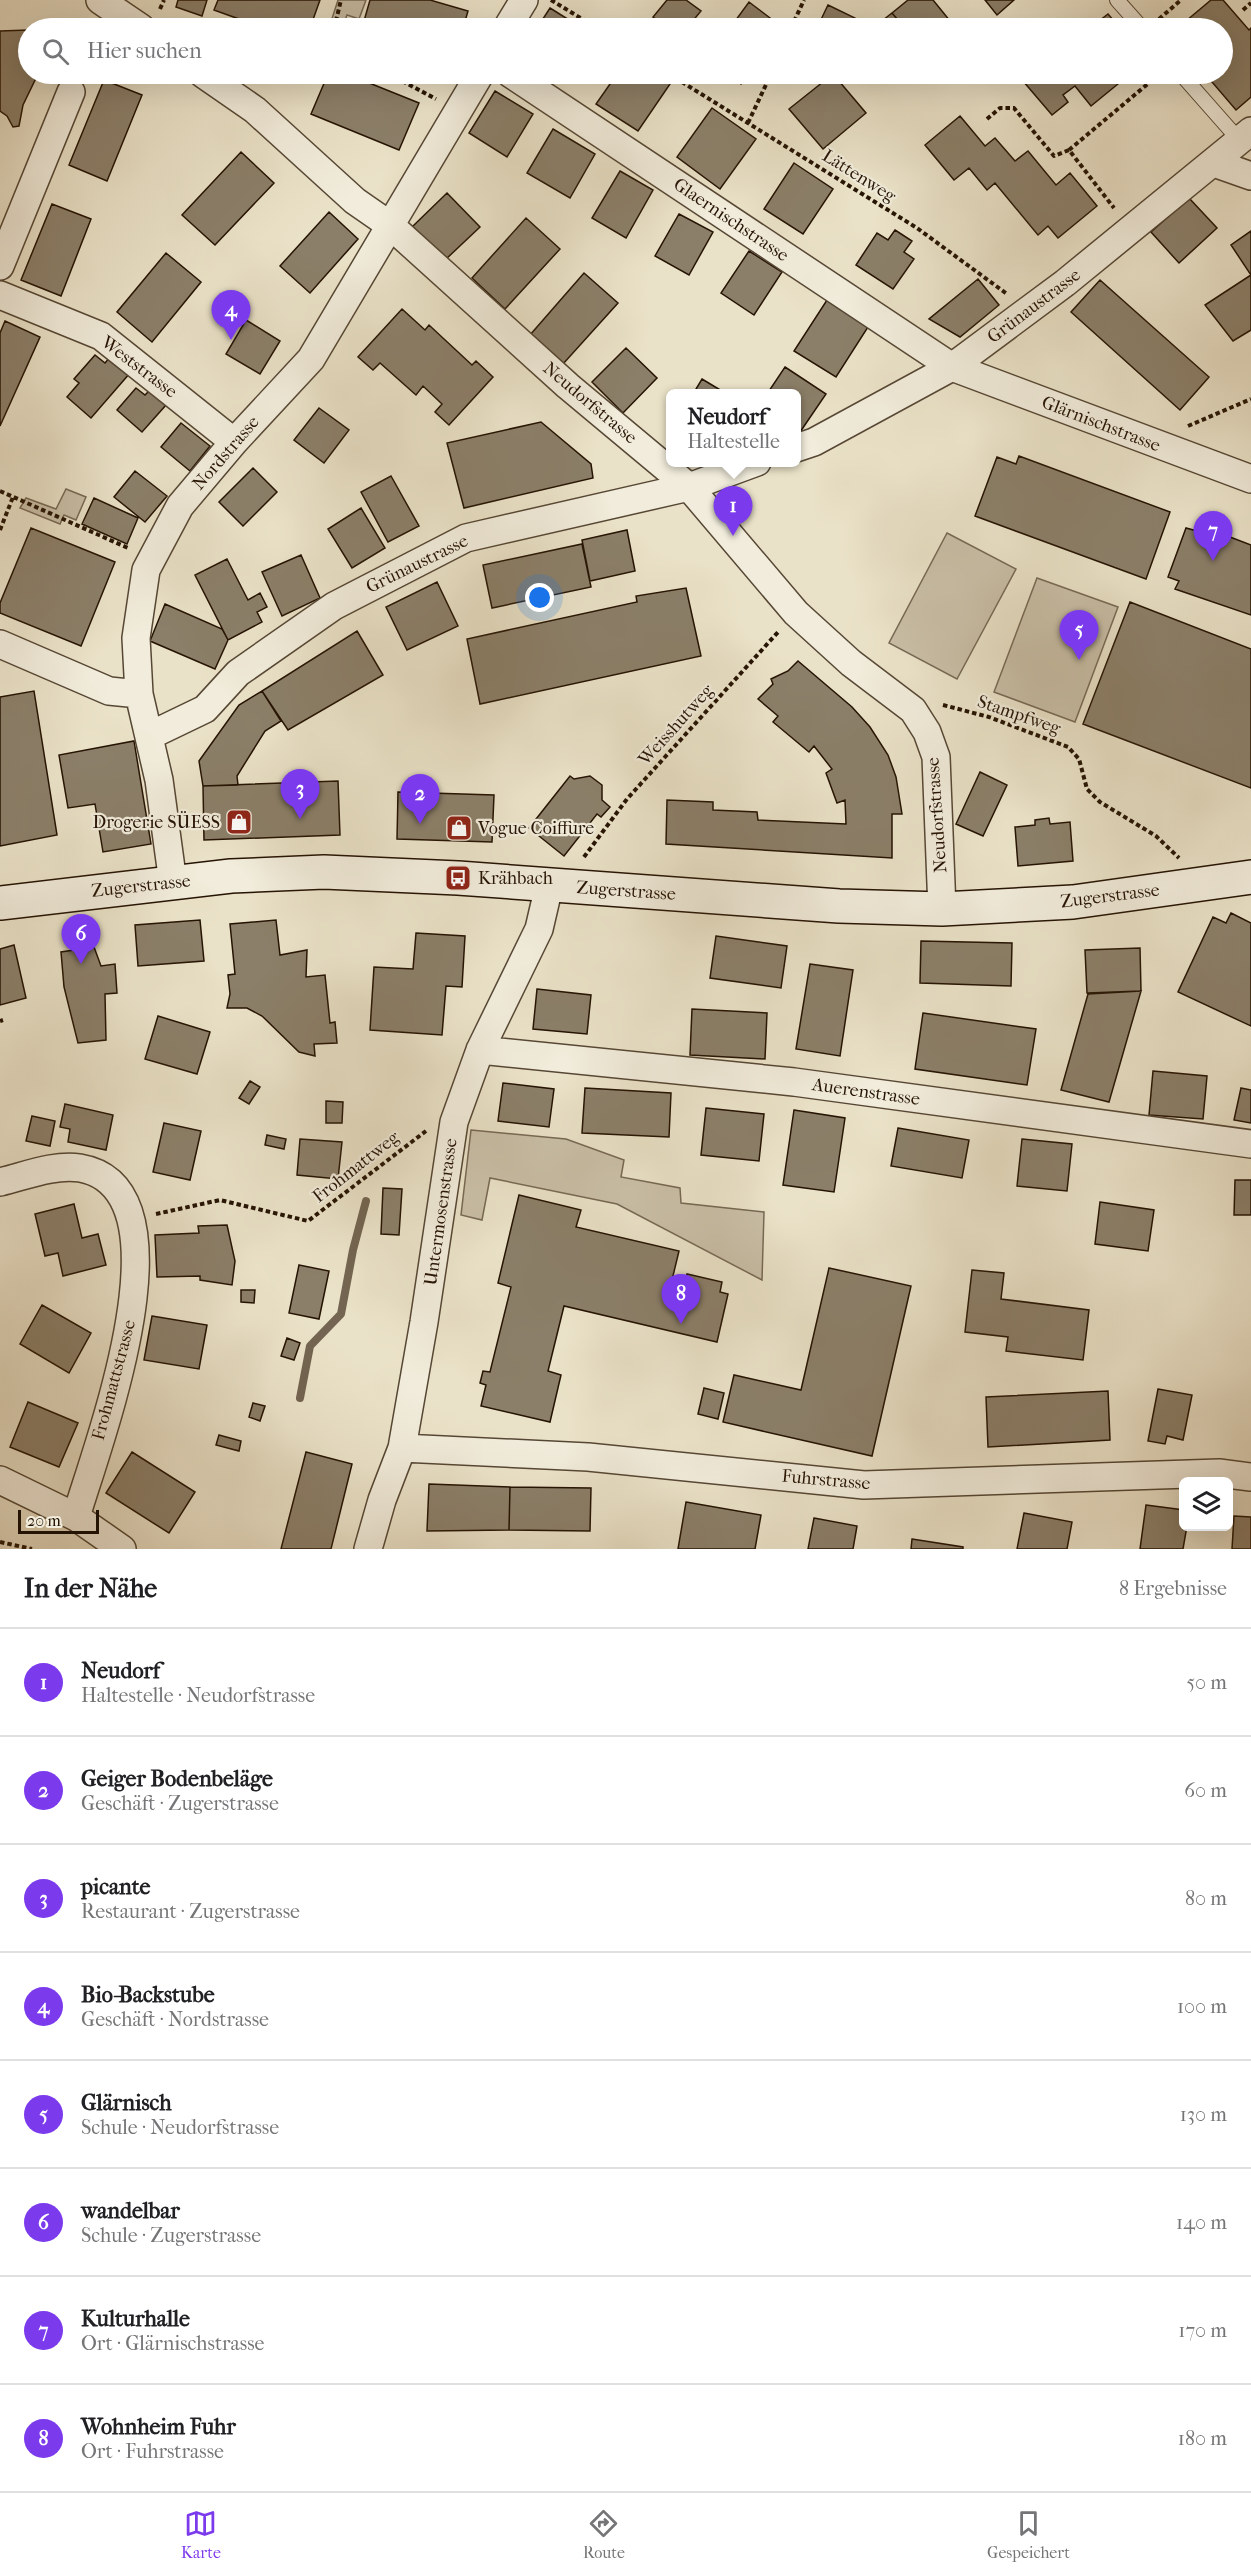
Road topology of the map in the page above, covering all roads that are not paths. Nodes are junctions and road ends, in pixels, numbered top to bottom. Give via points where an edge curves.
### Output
1 (100, 0) edge
2 (524, 0) edge
3 (1117, 0) edge
4 (126, 18) edge
5 (513, 18) edge
6 (1133, 18) edge
7 (217, 84) edge
8 (474, 84) edge
9 (526, 84) edge
10 (1191, 84) edge
11 (71, 92) dead end
12 (1245, 136) edge
13 (1214, 163) junction
14 (1251, 176) edge
15 (391, 226) junction
16 (0, 266) edge
17 (0, 295) edge
18 (952, 367) junction
19 (234, 442) junction
20 (801, 446) edge
21 (743, 467) edge
22 (1251, 479) edge
23 (689, 487) junction
24 (0, 644) edge
25 (139, 694) junction
26 (150, 735) junction
27 (1251, 877) edge
28 (173, 883) junction
29 (549, 886) junction
30 (0, 903) edge
31 (942, 909) junction
32 (480, 1050) junction
33 (1251, 1144) edge
34 (0, 1182) edge
35 (402, 1448) junction
36 (1251, 1477) edge
37 (0, 1480) edge
38 (76, 1517) junction
39 (122, 1549) edge
40 (368, 1549) edge

1 - 4 street
2 - 5 street
3 - 6 lane
7 - 15 street, Neudorfstrasse via 255,110 355,201
8 - 15 street, Nordstrasse
9 - 18 street, Glaernischstrasse
10 - 12 lane
11 - 16 street
12 - 13 street, Grünaustrasse
13 - 14 street
13 - 18 street, Grünaustrasse
15 - 19 street, Nordstrasse via 311,359
15 - 23 street, Neudorfstrasse via 568,386
17 - 19 street, Weststrasse via 101,336
18 - 20 street, Grünaustrasse
18 - 22 street, Glärnischstrasse
19 - 25 street, Nordstrasse via 180,506 146,570 136,638
21 - 23 street, Grünaustrasse
23 - 26 street, Grünaustrasse via 466,538 334,606 238,673 205,709
23 - 31 street, Neudorfstrasse via 796,613 851,663 913,710 927,732 936,757
24 - 25 street via 109,691
25 - 26 street, Nordstrasse
26 - 28 street, Nordstrasse
27 - 31 main road, Zugerstrasse via 1073,902
28 - 29 main road, Zugerstrasse via 324,872
28 - 30 main road, Zugerstrasse
29 - 31 main road, Zugerstrasse via 839,906
29 - 32 street, Untermosenstrasse via 538,929
32 - 33 street, Auerenstrasse via 794,1082
32 - 35 street, Untermosenstrasse via 454,1122
34 - 38 street, Frohmattstrasse via 62,1168 81,1168 114,1186 132,1219 136,1284 128,1339
35 - 36 street, Fuhrstrasse via 588,1457 864,1485 1219,1473
35 - 40 street, Untermosenstrasse
37 - 38 street
38 - 39 street

